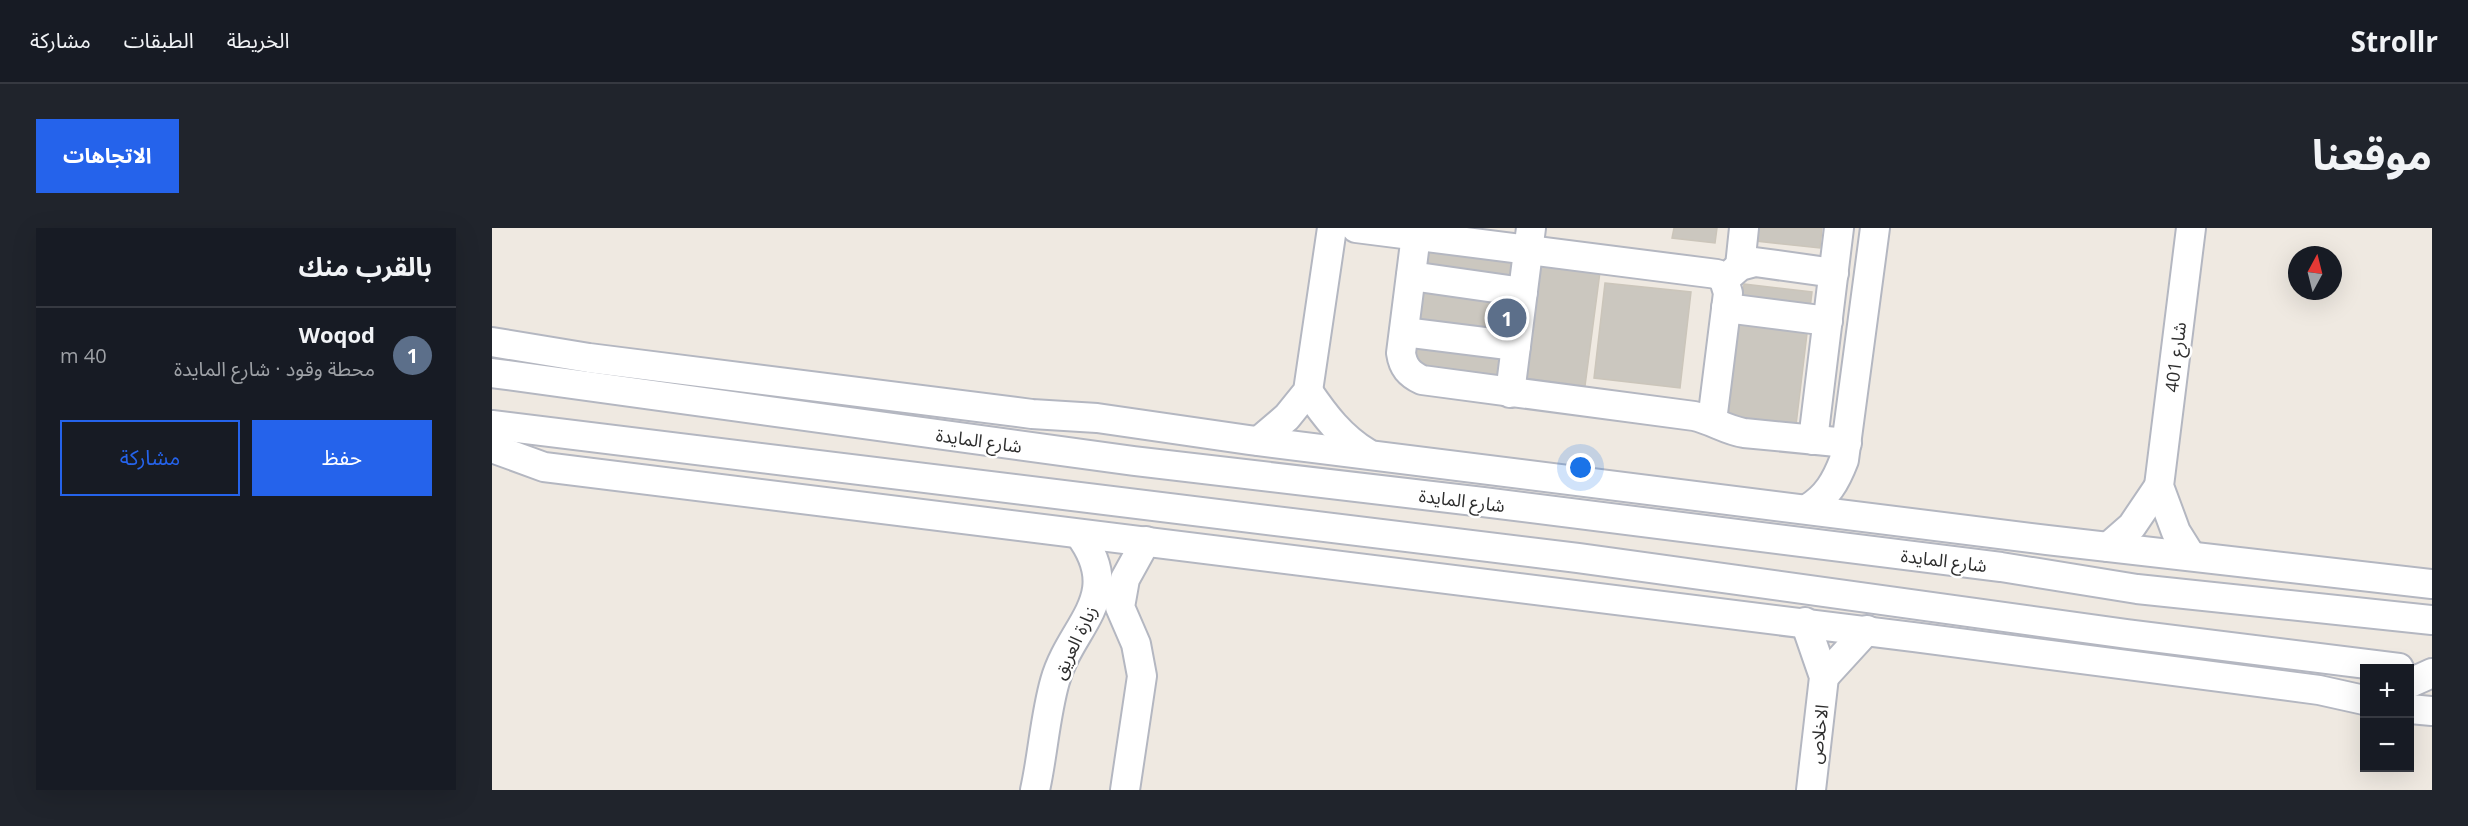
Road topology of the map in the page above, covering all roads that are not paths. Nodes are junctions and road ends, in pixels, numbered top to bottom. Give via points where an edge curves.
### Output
1 (1332, 228) edge
2 (1356, 228) edge
3 (1744, 228) edge
4 (1839, 228) edge
5 (1875, 228) edge
6 (2191, 228) edge
7 (1416, 235) junction
8 (1529, 239) edge
9 (1732, 273) junction
10 (1834, 273) junction
11 (1411, 276) junction
12 (1523, 292) junction
13 (1726, 308) junction
14 (1828, 321) junction
15 (1404, 332) junction
16 (492, 342) edge
17 (1516, 346) junction
18 (492, 373) edge
19 (1308, 391) junction
20 (1510, 393) junction
21 (1712, 421) junction
22 (492, 425) edge
23 (1173, 430) junction
24 (1813, 440) junction
25 (1259, 441) junction
26 (1847, 443) junction
27 (492, 448) edge
28 (1368, 454) junction
29 (1408, 459) junction
30 (1134, 461) junction
31 (2159, 486) junction
32 (1483, 502) junction
33 (1807, 509) junction
34 (1079, 534) junction
35 (2047, 540) junction
36 (1146, 541) junction
37 (2108, 546) junction
38 (2191, 556) junction
39 (2001, 567) junction
40 (2432, 584) edge
41 (1109, 592) junction
42 (2432, 620) edge
43 (1805, 622) junction
44 (1867, 630) junction
45 (2360, 664) edge
46 (2414, 671) edge
47 (2432, 673) edge
48 (1824, 677) junction
49 (2414, 682) edge
50 (2360, 699) edge
51 (2414, 709) edge
52 (2432, 711) edge
53 (1035, 790) edge
54 (1125, 790) edge
55 (1811, 790) edge

1 - 19 street
2 - 7 street
3 - 9 street
4 - 10 street
5 - 26 street
6 - 31 street, شارع 401
7 - 8 street
7 - 11 street
8 - 9 street via 1713,273
8 - 12 street
9 - 10 street via 1755,262
9 - 13 street
10 - 14 street
11 - 12 street
11 - 15 street
12 - 17 street
13 - 14 street
13 - 21 street
14 - 24 street
15 - 17 street
15 - 20 street via 1402,362 1414,376
16 - 23 street, شارع المايدة
17 - 20 street
18 - 30 street, شارع المايدة
19 - 25 street via 1287,417
19 - 28 street via 1337,430
20 - 21 street
21 - 24 street via 1734,431
22 - 45 street via 1578,558
23 - 25 street, شارع المايدة
23 - 30 street
24 - 26 street
25 - 28 street, شارع المايدة
26 - 33 street via 1831,489
27 - 34 street via 544,467
28 - 29 street, شارع المايدة
29 - 32 street
29 - 33 street, شارع المايدة
30 - 32 street, شارع المايدة
31 - 37 street, شارع 401 via 2132,526
31 - 38 street, شارع 401 via 2176,532
32 - 39 street, شارع المايدة
33 - 35 street, شارع المايدة
34 - 36 street
34 - 41 street, زبارة العريق
35 - 37 street, شارع المايدة
35 - 39 street
36 - 41 street, زبارة العريق via 1125,579
36 - 43 street
37 - 38 street, شارع المايدة
38 - 40 street, شارع المايدة
39 - 42 street, شارع المايدة via 2137,589
41 - 53 street, زبارة العريق via 1064,656 1055,679
41 - 54 street, زبارة العريق via 1136,644 1142,676
43 - 44 street
43 - 48 street, الاخلاص
44 - 48 street
44 - 50 street via 2319,690
46 - 47 street
47 - 49 street
48 - 55 street, الاخلاص
51 - 52 street

